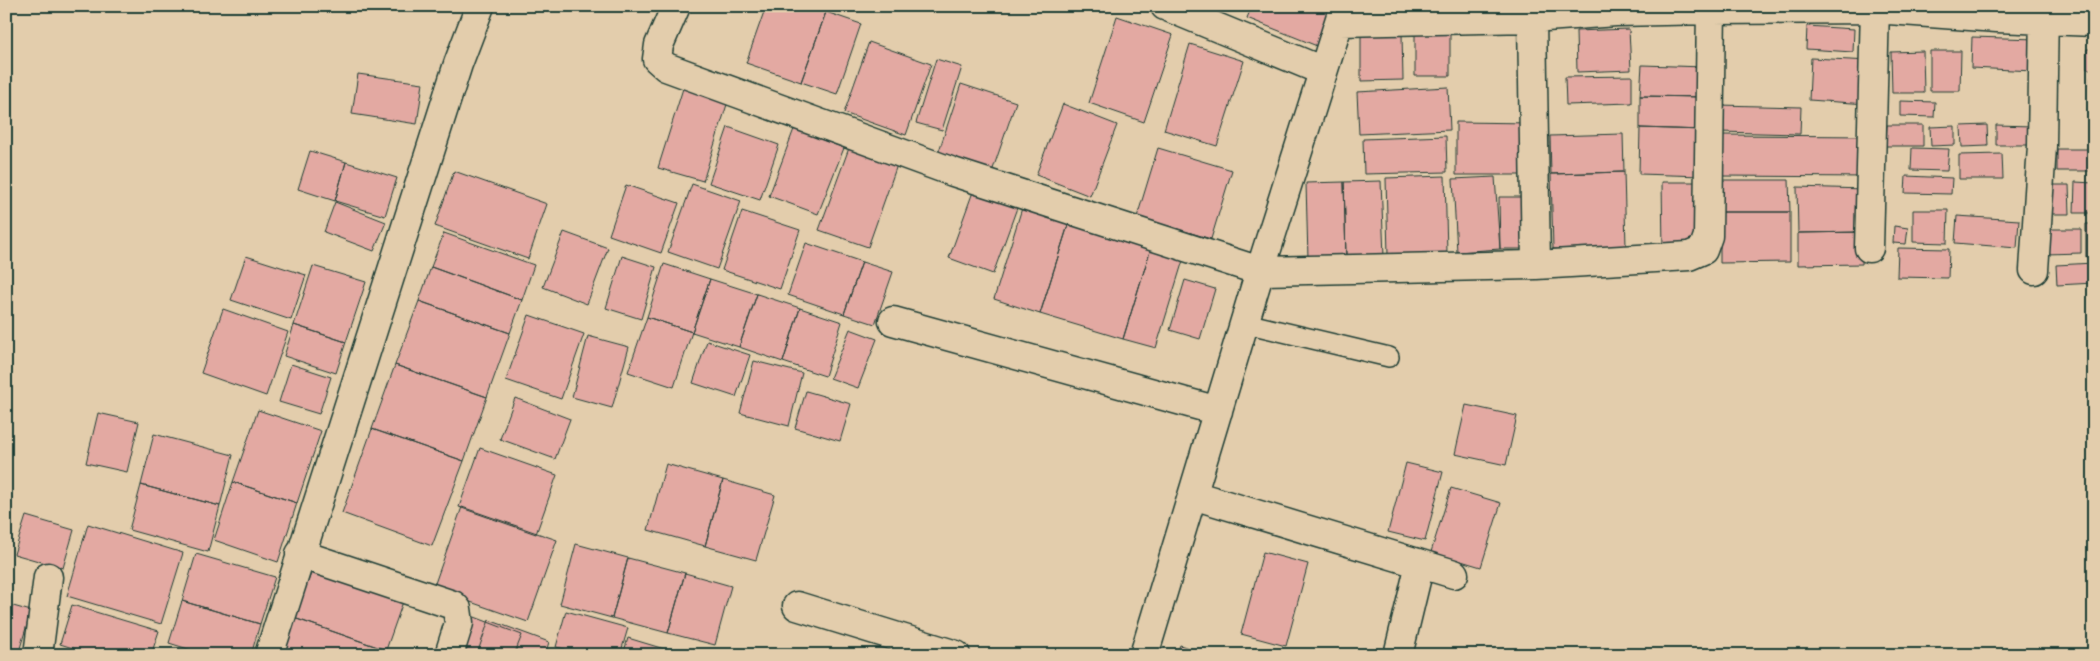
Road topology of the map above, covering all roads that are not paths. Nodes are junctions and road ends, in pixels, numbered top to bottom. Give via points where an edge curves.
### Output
1 (480, 6) edge
2 (676, 6) edge
3 (1165, 6) edge
4 (1712, 8) edge
5 (1875, 8) edge
6 (2044, 13) edge
7 (1342, 14) edge
8 (1532, 18) junction
9 (2094, 22) edge
10 (1323, 71) junction
11 (1869, 248) dead end
12 (1536, 265) junction
13 (1260, 270) junction
14 (2034, 270) dead end
15 (893, 321) dead end
16 (1245, 322) junction
17 (1389, 358) dead end
18 (1218, 411) junction
19 (1193, 495) junction
20 (300, 554) junction
21 (1420, 564) junction
22 (1454, 574) dead end
23 (48, 577) dead end
24 (797, 606) dead end
25 (38, 655) edge
26 (270, 655) edge
27 (449, 655) edge
28 (956, 655) edge
29 (1144, 655) edge
30 (1398, 655) edge

1 - 20 street via 458,64
2 - 13 street via 659,45 657,58 666,67 953,172
3 - 10 street
4 - 5 street
4 - 8 street
4 - 12 street via 1708,236 1703,250 1689,256
5 - 6 street
5 - 11 street
6 - 9 street
6 - 14 street via 2042,146
7 - 8 street
7 - 10 street
8 - 12 street
10 - 13 street
12 - 13 street
13 - 16 street
15 - 18 street
16 - 17 lane
16 - 18 street
18 - 19 street
19 - 21 street
19 - 29 street
20 - 26 street
20 - 27 street via 453,605 458,609 459,623
21 - 22 street
21 - 30 street
23 - 25 street
24 - 28 street

